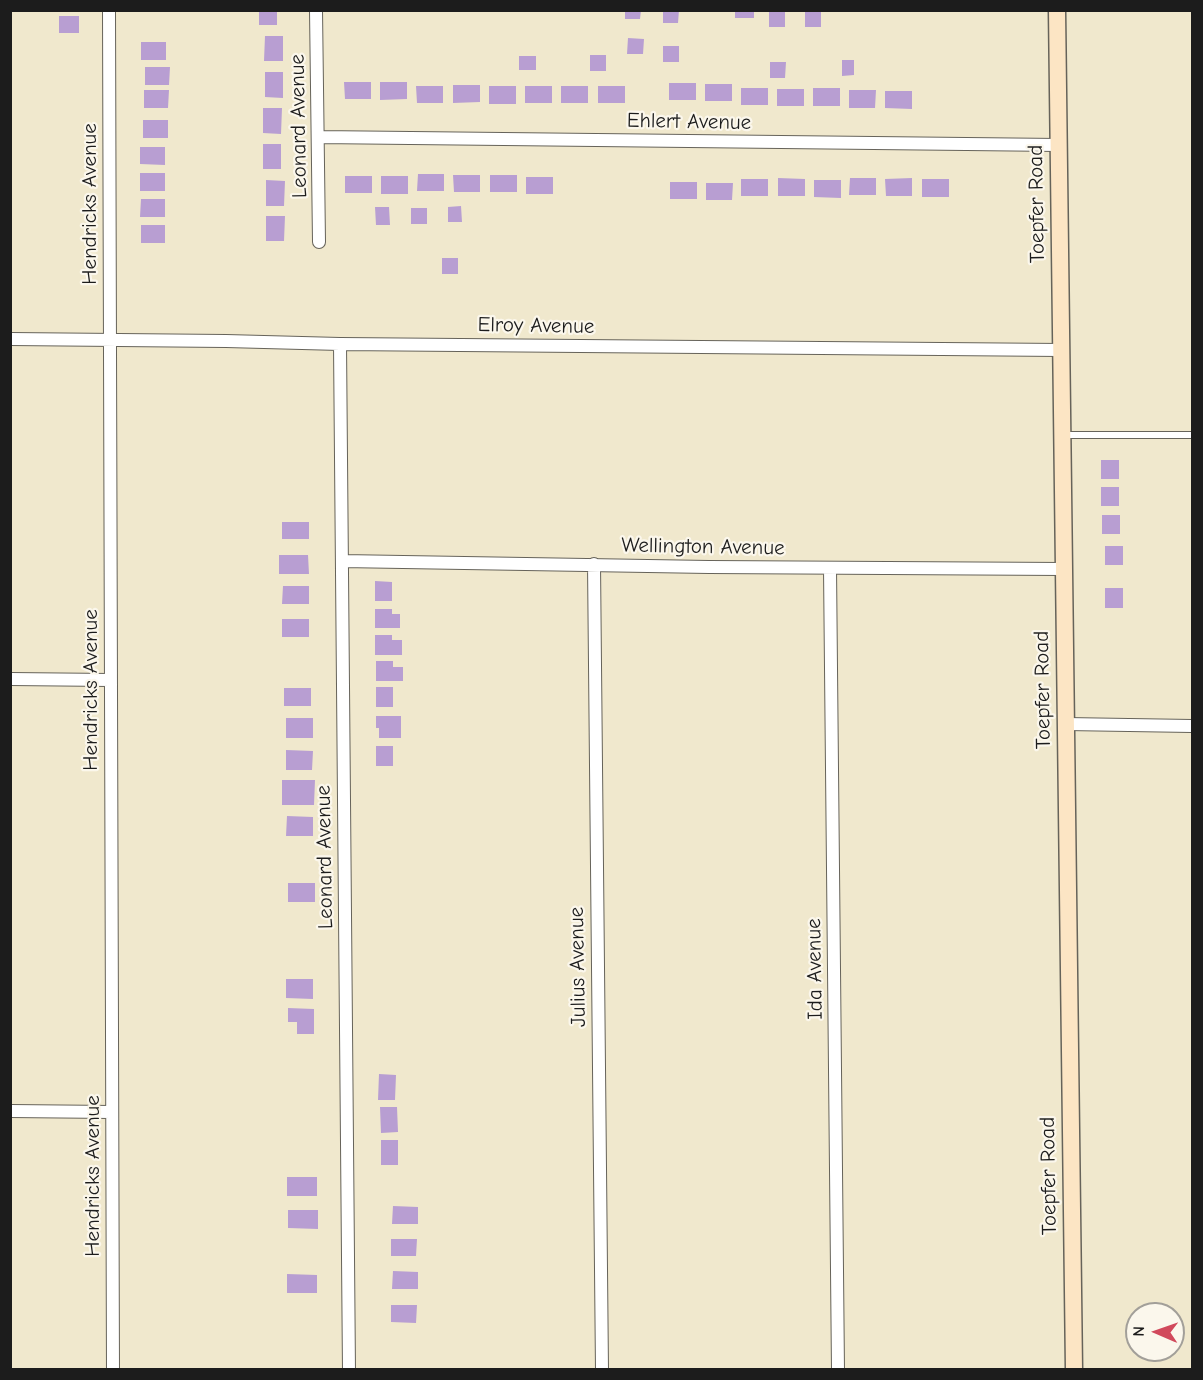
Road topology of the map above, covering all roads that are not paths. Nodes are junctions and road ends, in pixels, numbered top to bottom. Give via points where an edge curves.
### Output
1 (109, 10) edge
2 (315, 10) edge
3 (1057, 10) edge
4 (318, 137) junction
5 (1059, 145) junction
6 (320, 242) dead end
7 (10, 339) edge
8 (110, 339) junction
9 (340, 344) junction
10 (1062, 350) junction
11 (1063, 435) junction
12 (1192, 435) edge
13 (342, 561) junction
14 (594, 564) junction
15 (830, 568) junction
16 (1064, 569) junction
17 (10, 679) edge
18 (111, 680) junction
19 (1066, 724) junction
20 (1192, 726) edge
21 (10, 1111) edge
22 (112, 1112) junction
23 (113, 1370) edge
24 (349, 1370) edge
25 (602, 1370) edge
26 (838, 1370) edge
27 (1074, 1370) edge

1 - 8 street, Hendricks Avenue
2 - 4 street, Leonard Avenue
3 - 5 street, Toepfer Road
4 - 5 street, Ehlert Avenue
4 - 6 street, Leonard Avenue
5 - 10 street, Toepfer Road
7 - 8 street, Elroy Avenue
8 - 9 street, Elroy Avenue
8 - 18 street, Hendricks Avenue
9 - 10 street, Elroy Avenue
9 - 13 street, Leonard Avenue
10 - 11 street, Toepfer Road
11 - 12 lane
11 - 16 street, Toepfer Road
13 - 14 street, Wellington Avenue
13 - 24 street, Leonard Avenue
14 - 15 street, Wellington Avenue
14 - 25 street, Julius Avenue
15 - 16 street, Wellington Avenue
15 - 26 street, Ida Avenue
16 - 19 street, Toepfer Road
17 - 18 street
18 - 22 street, Hendricks Avenue
19 - 20 street
19 - 27 street, Toepfer Road
21 - 22 street
22 - 23 street, Hendricks Avenue

